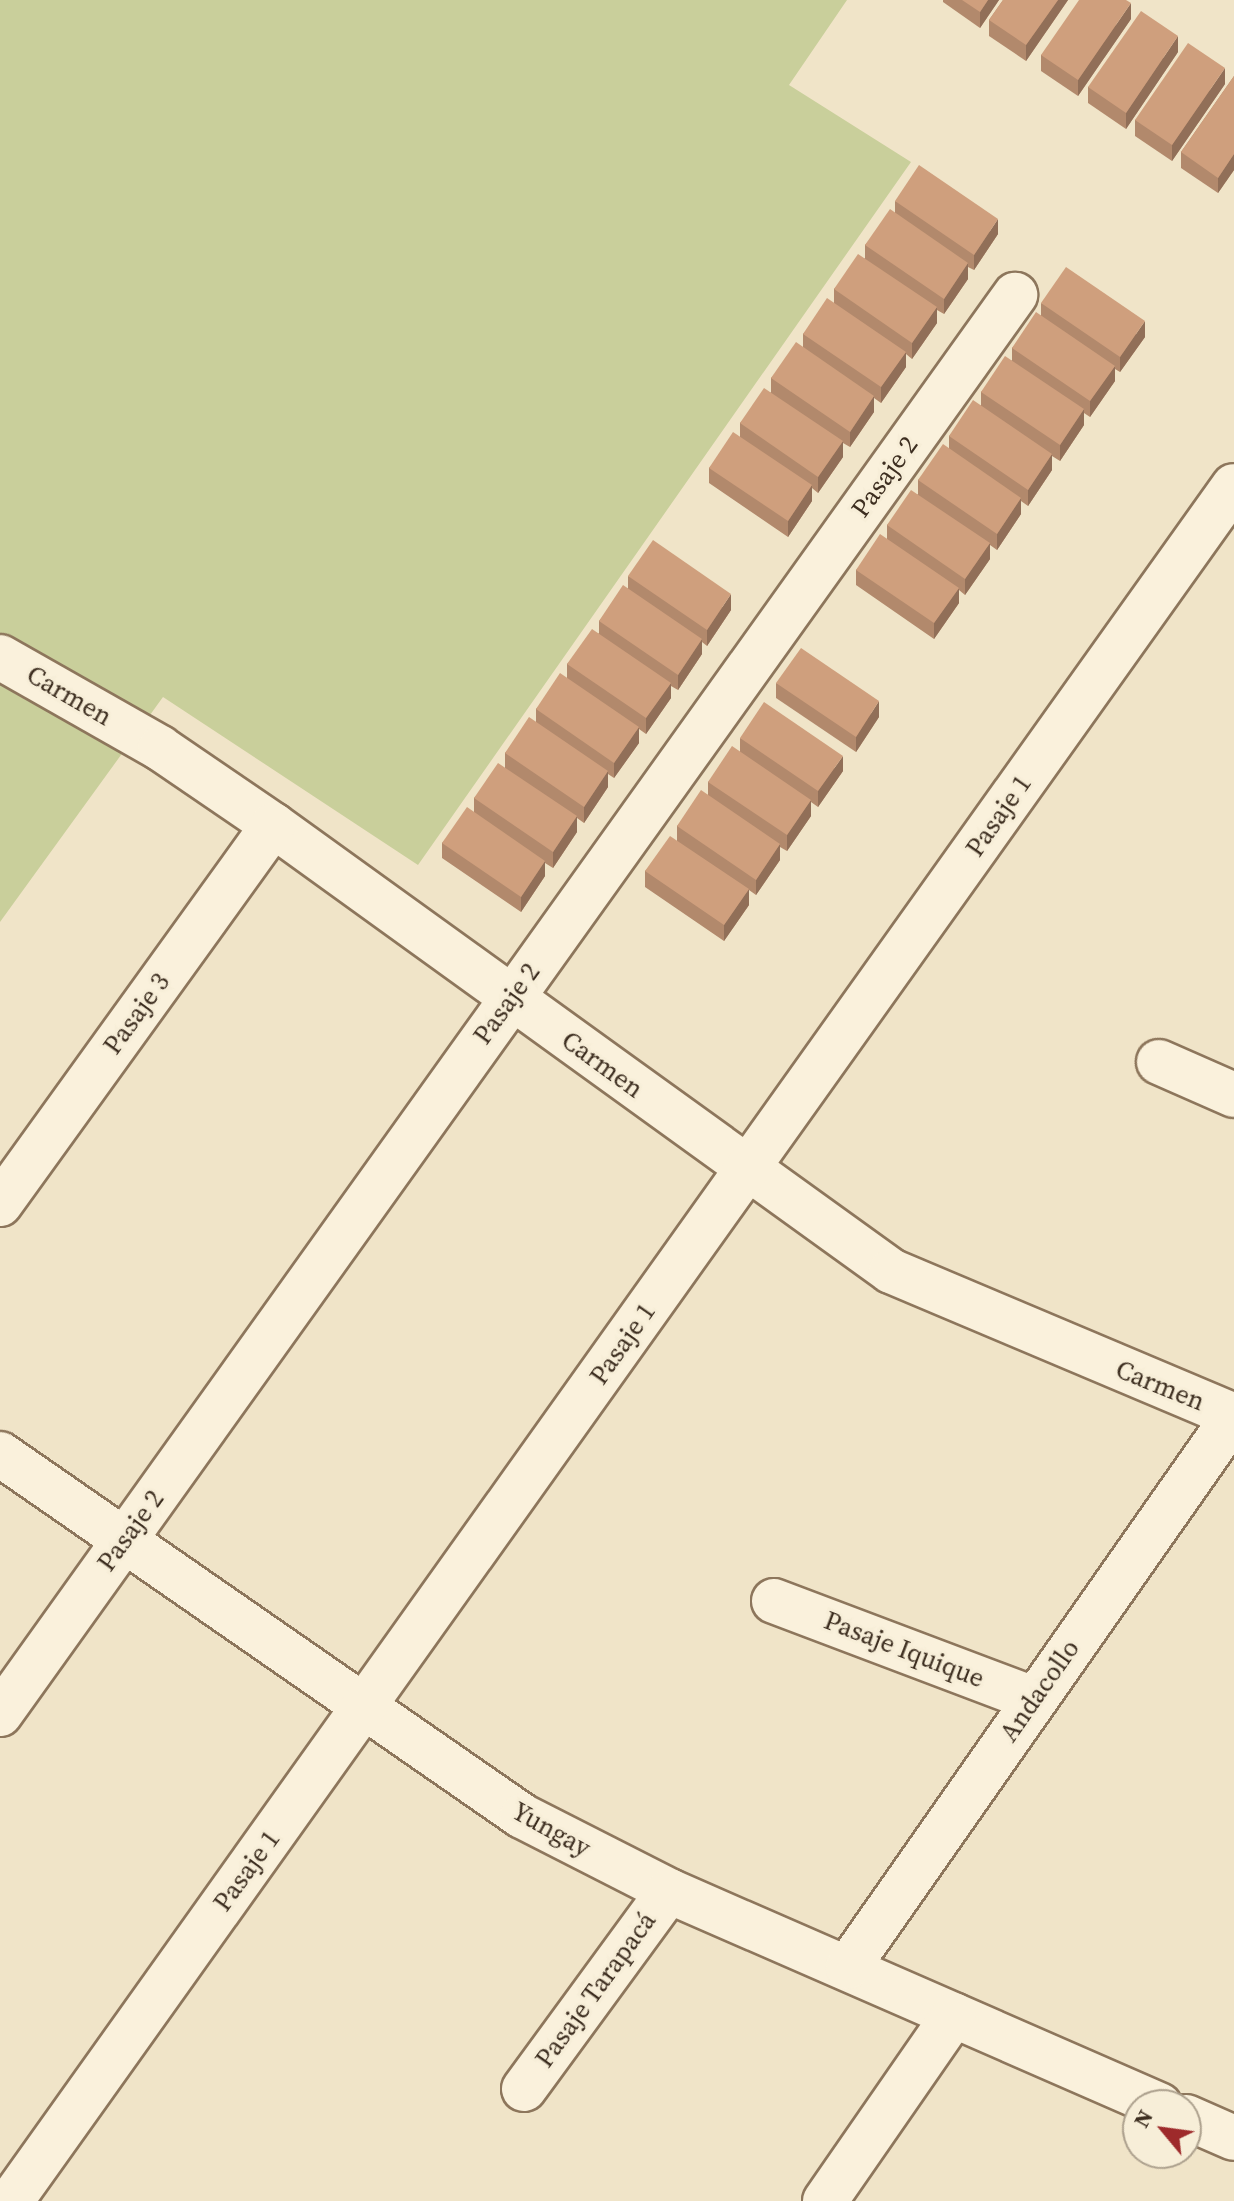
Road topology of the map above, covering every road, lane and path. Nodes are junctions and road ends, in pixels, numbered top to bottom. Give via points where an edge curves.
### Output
1 (1015, 295) dead end
2 (1234, 486) edge
3 (0, 657) edge
4 (273, 825) junction
5 (511, 999) junction
6 (1159, 1062) dead end
7 (1234, 1095) edge
8 (746, 1170) junction
9 (0, 1204) edge
10 (1234, 1416) edge
11 (0, 1454) edge
12 (124, 1541) junction
13 (774, 1601) dead end
14 (1033, 1699) junction
15 (363, 1709) junction
16 (0, 1714) edge
17 (669, 1891) junction
18 (848, 1967) junction
19 (954, 2015) junction
20 (524, 2089) dead end
21 (1123, 2089) edge
22 (1202, 2124) edge
23 (1234, 2138) edge
24 (11, 2201) edge
25 (825, 2201) edge

1 - 5 street, Pasaje 2
2 - 8 street, Pasaje 1
3 - 4 street, Carmen via 160,748
4 - 5 street, Carmen
4 - 9 street, Pasaje 3
5 - 8 street, Carmen
5 - 12 street, Pasaje 2
6 - 7 street
8 - 10 street, Carmen via 891,1271
8 - 15 street, Pasaje 1
10 - 14 street, Andacollo
11 - 12 street, Yungay
12 - 15 street, Yungay
12 - 16 street, Pasaje 2
13 - 14 street, Pasaje Iquique
14 - 18 street, Andacollo
15 - 17 street, Yungay via 522,1816
15 - 24 street, Pasaje 1
17 - 18 street, Yungay
17 - 20 street, Pasaje Tarapacá
18 - 19 street, Yungay
19 - 21 street, Yungay
19 - 25 street
22 - 23 street

